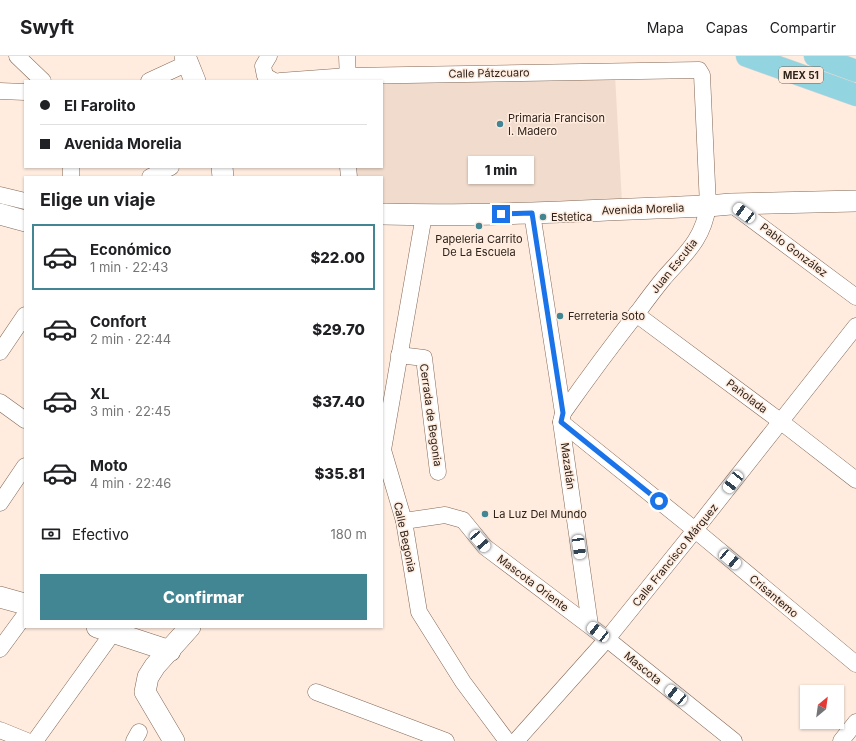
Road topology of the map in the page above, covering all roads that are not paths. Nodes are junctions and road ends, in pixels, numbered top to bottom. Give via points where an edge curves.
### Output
1 (18, 56) edge
2 (347, 56) edge
3 (747, 56) edge
4 (815, 56) edge
5 (266, 61) edge
6 (189, 67) edge
7 (698, 70) joint
8 (856, 71) edge
9 (348, 78) edge
10 (42, 80) edge
11 (152, 80) edge
12 (272, 80) edge
13 (303, 80) edge
14 (0, 91) edge
15 (24, 92) edge
16 (856, 95) edge
17 (169, 168) edge
18 (152, 176) edge
19 (0, 195) edge
20 (24, 201) edge
21 (856, 201) edge
22 (731, 204) junction
23 (708, 206) junction
24 (532, 213) junction
25 (0, 214) edge
26 (383, 214) edge
27 (424, 215) junction
28 (24, 221) edge
29 (856, 297) edge
30 (636, 314) junction
31 (24, 316) edge
32 (856, 326) edge
33 (0, 352) edge
34 (399, 355) junction
35 (0, 402) edge
36 (562, 417) junction
37 (24, 419) edge
38 (780, 421) junction
39 (383, 444) edge
40 (383, 453) edge
41 (24, 467) edge
42 (438, 472) dead end
43 (856, 480) edge
44 (0, 503) edge
45 (404, 521) junction
46 (695, 530) junction
47 (0, 597) edge
48 (24, 604) edge
49 (24, 616) edge
50 (590, 625) junction
51 (189, 628) edge
52 (109, 629) edge
53 (607, 639) junction
54 (0, 649) edge
55 (170, 651) junction
56 (856, 664) edge
57 (316, 692) dead end
58 (856, 722) edge
59 (0, 730) edge
60 (27, 741) edge
61 (35, 741) edge
62 (174, 741) edge
63 (446, 741) edge
64 (507, 741) edge
65 (516, 741) edge
66 (734, 741) edge
67 (840, 741) edge

1 - 10 street
2 - 9 street
3 - 16 main road, MEX 51
4 - 8 main road, MEX 51
5 - 12 street via 265,76
6 - 11 street
7 - 9 street, Calle Pátzcuaro
7 - 23 street, Juan Escutia via 702,75
9 - 13 street, Calle Pátzcuaro
14 - 15 street
17 - 18 street
19 - 20 street
21 - 22 street, Avenida Morelia
22 - 23 street, Avenida Morelia
22 - 29 street, Pablo González
23 - 24 street, Avenida Morelia
23 - 30 street, Juan Escutia via 699,237
24 - 27 street, Avenida Morelia
24 - 36 street, Mazatlán
25 - 28 street
26 - 27 street, Avenida Morelia
27 - 34 street, Calle Begonia
30 - 36 street, Juan Escutia
30 - 38 street, Pañolada
31 - 33 street
32 - 38 street, Calle Francisco Márquez
34 - 39 street, Calle Begonia
34 - 42 street, Cerrada de Begonia via 424,358
35 - 37 street
36 - 46 street, Crisantemo
36 - 50 street, Mazatlán
38 - 43 street, Pañolada
38 - 46 street, Calle Francisco Márquez
40 - 45 street, Calle Begonia
41 - 44 street
45 - 50 street, Mascota Oriente via 446,515 463,520 485,547
45 - 64 street, Calle Begonia via 419,612 463,682
46 - 53 street, Calle Francisco Márquez
46 - 56 street, Crisantemo
47 - 48 street
49 - 54 street
50 - 53 street, Mascota
51 - 55 street
52 - 55 street
52 - 61 street
53 - 65 street, Calle Francisco Márquez
53 - 66 street, Mascota
55 - 62 street via 148,677 145,692
57 - 63 street
58 - 67 street
59 - 60 street

